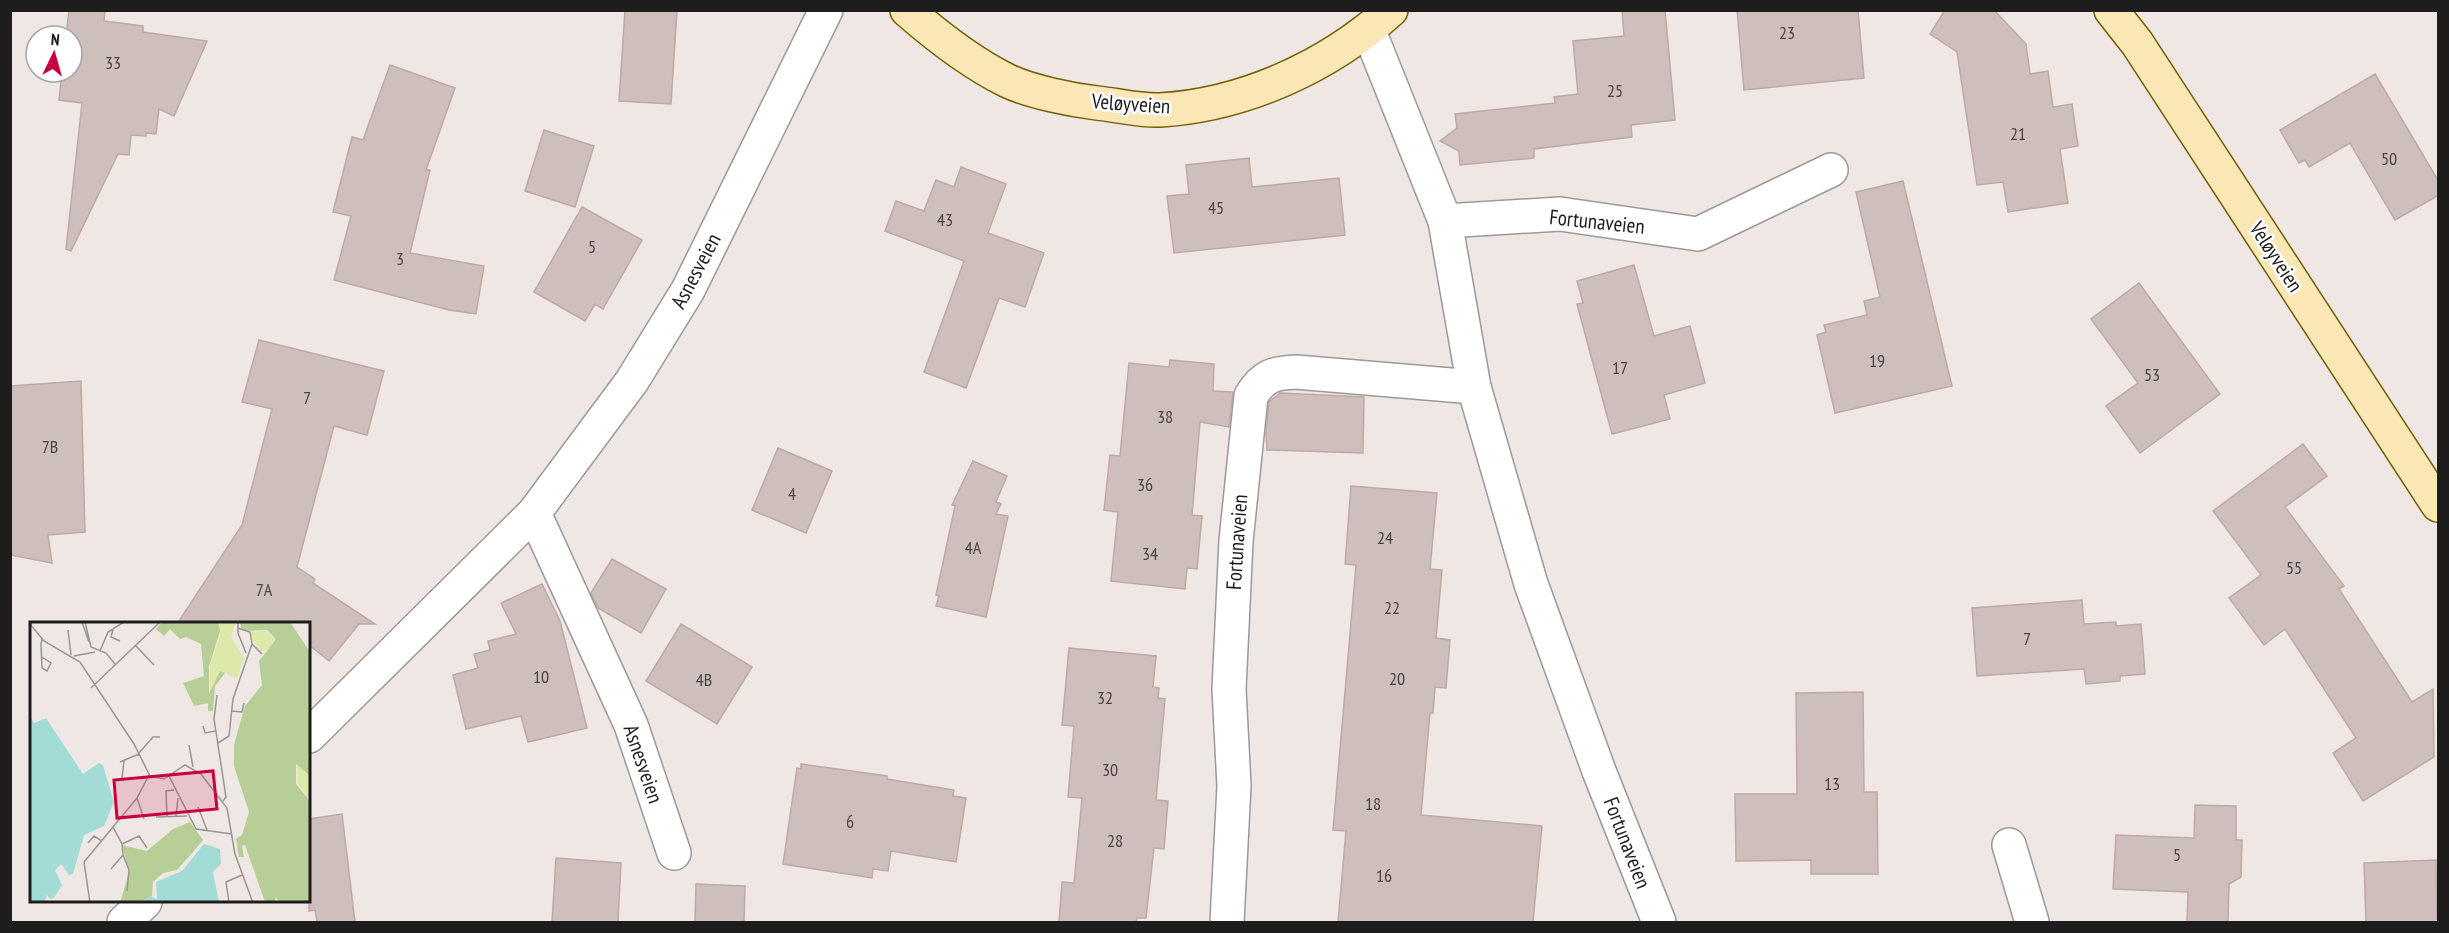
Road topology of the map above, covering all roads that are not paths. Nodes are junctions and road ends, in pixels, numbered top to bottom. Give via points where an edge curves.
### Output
1 (826, 10) edge
2 (908, 10) edge
3 (2111, 10) edge
4 (1380, 21) edge
5 (1831, 170) dead end
6 (1445, 221) junction
7 (1474, 387) junction
8 (2439, 505) edge
9 (534, 513) junction
10 (310, 735) edge
11 (2009, 845) dead end
12 (674, 853) dead end
13 (144, 903) edge
14 (124, 922) edge
15 (1227, 922) edge
16 (1659, 922) edge
17 (2032, 922) edge

1 - 9 street, Asnesveien via 688,290 632,381
2 - 4 main road, Veløyveien via 950,47 1010,82 1073,100 1159,111 1228,100 1299,73
3 - 8 main road, Veløyveien via 2137,43
4 - 6 street
5 - 6 street, Fortunaveien via 1698,234 1560,214
6 - 7 street, Fortunaveien
7 - 15 street, Fortunaveien via 1296,372 1274,373 1251,396 1236,541 1229,688 1234,786
7 - 16 street, Fortunaveien via 1532,585
9 - 10 street, Asnesveien
9 - 12 street, Asnesveien via 631,725
11 - 17 street
13 - 14 street

